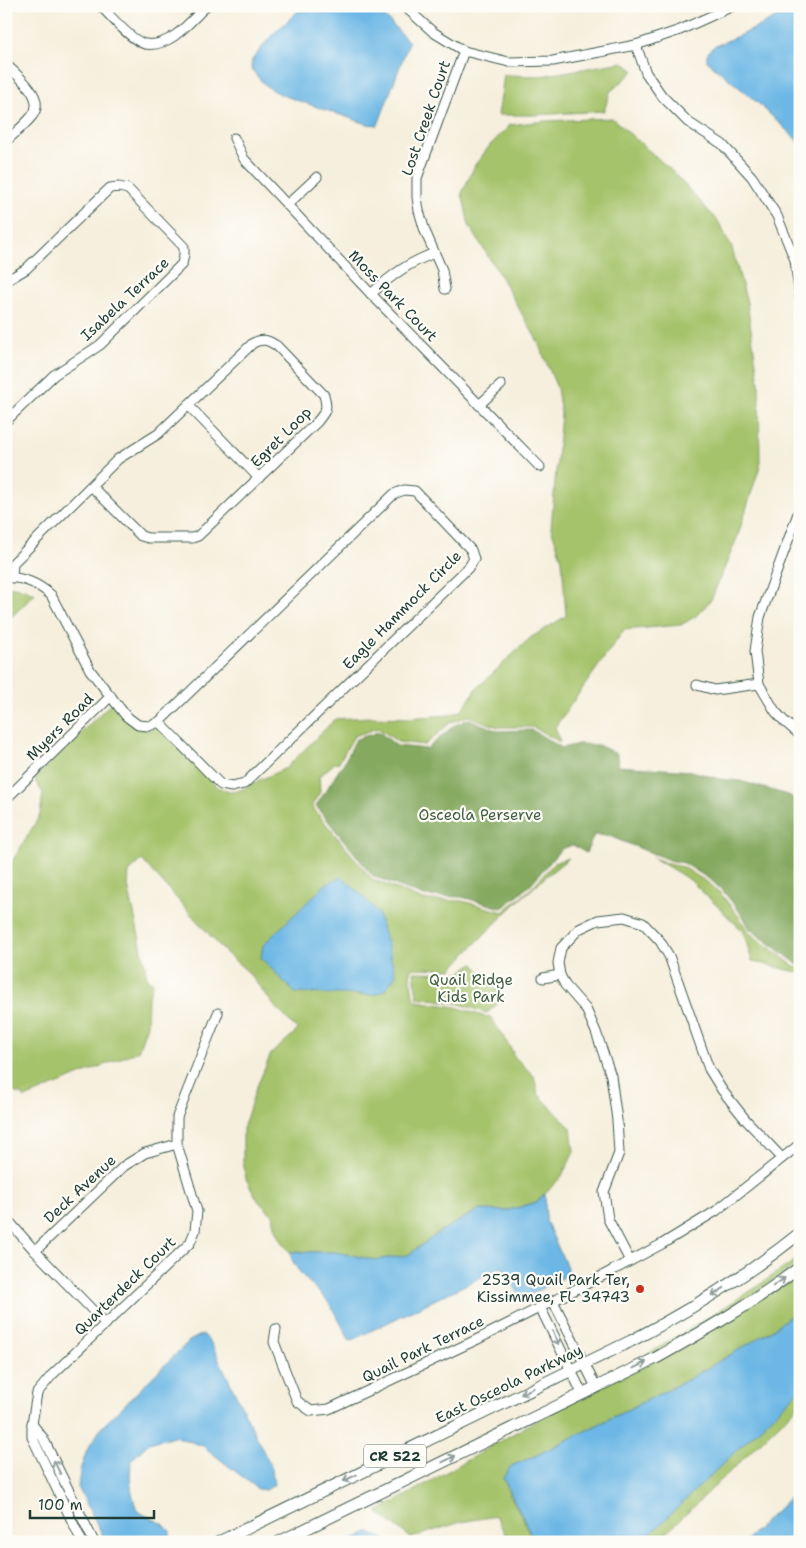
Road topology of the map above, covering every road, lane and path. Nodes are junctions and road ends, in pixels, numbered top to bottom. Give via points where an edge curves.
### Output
1 (101, 6) edge
2 (206, 6) edge
3 (404, 6) edge
4 (733, 6) edge
5 (636, 45) junction
6 (464, 51) junction
7 (6, 64) edge
8 (234, 138) dead end
9 (6, 141) edge
10 (317, 177) dead end
11 (287, 205) junction
12 (434, 253) junction
13 (797, 259) edge
14 (6, 281) edge
15 (445, 289) dead end
16 (372, 294) junction
17 (800, 298) edge
18 (501, 385) dead end
19 (188, 405) junction
20 (479, 405) junction
21 (6, 421) edge
22 (540, 468) dead end
23 (259, 478) junction
24 (91, 486) junction
25 (800, 508) edge
26 (9, 577) edge
27 (759, 684) junction
28 (697, 685) dead end
29 (111, 696) junction
30 (159, 722) junction
31 (800, 735) edge
32 (6, 799) edge
33 (560, 976) junction
34 (543, 978) dead end
35 (218, 1013) dead end
36 (178, 1144) junction
37 (800, 1144) edge
38 (782, 1158) junction
39 (6, 1218) edge
40 (800, 1233) edge
41 (35, 1251) junction
42 (630, 1261) junction
43 (800, 1267) edge
44 (553, 1300) junction
45 (540, 1307) junction
46 (106, 1324) junction
47 (276, 1329) dead end
48 (584, 1363) junction
49 (571, 1370) junction
50 (596, 1387) junction
51 (582, 1393) junction
52 (32, 1424) junction
53 (79, 1511) junction
54 (70, 1515) junction
55 (82, 1542) edge
56 (94, 1542) edge
57 (219, 1542) edge
58 (279, 1542) edge

1 - 2 street via 129,35 144,44 162,42 179,33
3 - 6 street via 433,32
4 - 5 street
5 - 6 street via 553,61 509,62
5 - 13 street via 646,73 662,96 688,122 722,144 752,177 777,216
6 - 12 street, Lost Creek Court via 417,178 419,211
7 - 9 street via 37,102 32,116
8 - 11 street, Moss Park Court via 244,159
10 - 11 street
11 - 16 street, Moss Park Court
12 - 15 street, Lost Creek Court via 442,270
12 - 16 street via 403,267
13 - 17 street
14 - 21 street, Isabela Terrace via 26,269 110,188 128,189 184,247 182,264 100,345 54,375
16 - 20 street, Moss Park Court
18 - 20 street
19 - 23 street
19 - 23 street, Egret Loop via 253,343 261,339 277,346 324,395 327,405 317,422
19 - 24 street, Egret Loop via 158,434 118,459
20 - 22 street, Moss Park Court
23 - 24 street, Egret Loop via 198,536 192,538 141,536
24 - 26 street, Egret Loop via 13,563
25 - 27 street via 760,617 755,651
26 - 29 street via 27,580 51,595 90,670
27 - 28 street via 715,690
27 - 31 street via 775,711
29 - 30 street via 126,716 138,725 149,726
29 - 32 street, Myers Road
30 - 30 street, Eagle Hammock Circle via 221,785 244,784 469,567 474,559 472,550 415,491 404,490 394,494
33 - 34 street
33 - 38 street via 561,948 579,929 598,920 624,917 643,924 660,941 668,956 713,1076 745,1119
33 - 42 street via 586,1009 611,1076 619,1153 604,1192 608,1219
35 - 36 street, Quarterdeck Court via 177,1117
36 - 41 street, Deck Avenue via 145,1153 124,1166
36 - 46 street, Quarterdeck Court via 198,1211 195,1231 190,1243
37 - 38 street, Quail Park Terrace
38 - 42 street, Quail Park Terrace via 716,1211
39 - 41 street
40 -> 48 main road, East Osceola Parkway / CR 522 via 710,1297
41 - 46 street
42 - 44 street, Quail Park Terrace
50 -> 43 main road, CR 522 via 711,1327
44 - 45 street, Quail Park Terrace
44 - 48 street
45 - 47 street, Quail Park Terrace via 329,1410 310,1411 297,1401 274,1342
45 -> 49 street
46 - 52 street, Quarterdeck Court via 37,1393
48 - 49 main road, East Osceola Parkway / CR 522
48 - 50 street
49 - 51 street
49 -> 57 main road, East Osceola Parkway / CR 522
50 - 51 main road, CR 522
58 -> 51 main road, CR 522
53 -> 52 street via 43,1438
52 - 54 street, Quarterdeck Court via 32,1437
53 - 54 street
53 - 56 street
54 - 55 street, Quarterdeck Court

